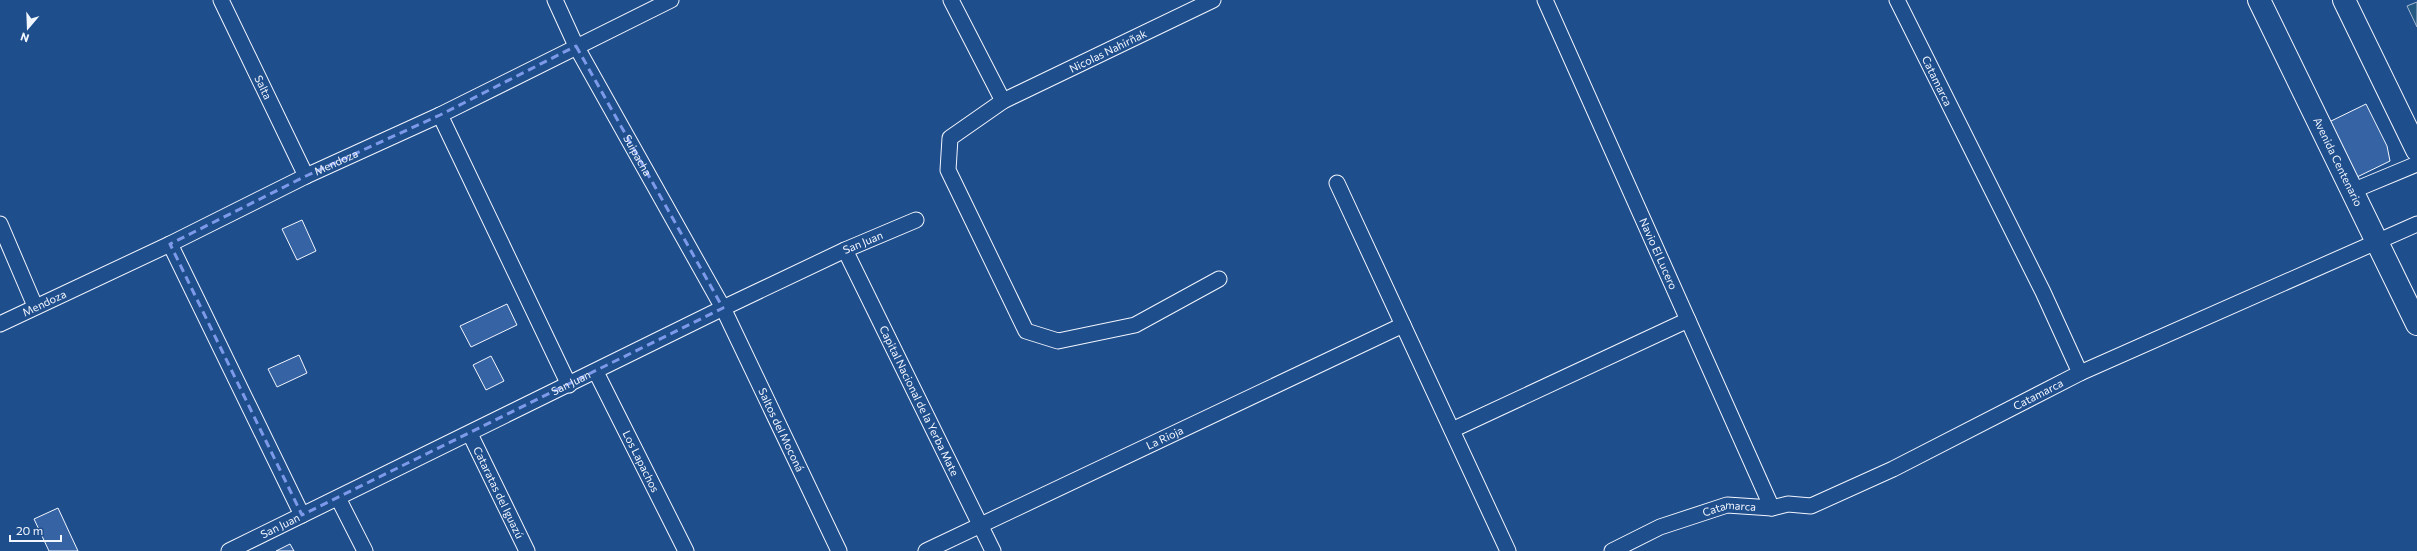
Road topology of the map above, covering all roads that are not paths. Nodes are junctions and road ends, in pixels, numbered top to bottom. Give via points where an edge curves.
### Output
1 (221, 0) edge
2 (555, 0) edge
3 (671, 0) edge
4 (951, 0) edge
5 (1213, 0) edge
6 (1545, 0) edge
7 (1897, 0) edge
8 (2258, 0) edge
9 (2344, 0) edge
10 (576, 46) junction
11 (1003, 101) junction
12 (440, 115) junction
13 (2417, 150) edge
14 (2417, 164) edge
15 (306, 176) junction
16 (1337, 183) dead end
17 (2352, 191) junction
18 (916, 220) dead end
19 (0, 224) edge
20 (2417, 224) edge
21 (2377, 242) junction
22 (170, 244) junction
23 (845, 250) junction
24 (1220, 279) dead end
25 (35, 306) junction
26 (723, 308) junction
27 (1688, 320) junction
28 (0, 324) edge
29 (2417, 324) edge
30 (1403, 325) junction
31 (596, 372) junction
32 (2080, 373) junction
33 (569, 385) junction
34 (1452, 430) junction
35 (470, 434) junction
36 (338, 498) junction
37 (1772, 508) junction
38 (302, 515) junction
39 (981, 525) junction
40 (229, 551) edge
41 (365, 551) edge
42 (527, 551) edge
43 (686, 551) edge
44 (839, 551) edge
45 (926, 551) edge
46 (993, 551) edge
47 (1508, 551) edge
48 (1612, 551) edge

1 - 15 street, Salta
2 - 10 street, Suipacha
3 - 10 street, Mendoza
4 - 11 street
5 - 11 street, Nicolas Nahirñak
6 - 27 street, Navio El Lucero
7 - 32 street, Catamarca via 2043,292
8 - 17 main road, Avenida Centenario
9 - 13 main road
10 - 12 street, Mendoza
10 - 26 street, Suipacha
11 - 24 street, Nicolas Nahirñak via 950,138 948,170 1026,331 1058,342 1135,325
12 - 15 street, Mendoza
12 - 33 street
14 - 17 street
15 - 22 street, Mendoza
16 - 30 street
17 - 21 main road, Avenida Centenario
18 - 23 street, San Juan
19 - 25 street
20 - 21 street
21 - 29 main road, Avenida Centenario
21 - 32 street
22 - 25 street, Mendoza
22 - 38 street
23 - 26 street, San Juan
23 - 39 street, Capital Nacional de la Yerba Mate
25 - 28 street, Mendoza
26 - 31 street, San Juan
26 - 44 street, Saltos del Moconá
27 - 34 street
27 - 37 street, Navio El Lucero
30 - 34 street
30 - 39 street, La Rioja
31 - 33 street, San Juan
31 - 43 street, Los Lapachos
32 - 37 street, Catamarca via 1893,469 1811,506 1788,504
33 - 35 street, San Juan
34 - 47 street
35 - 36 street, San Juan
35 - 42 street, Cataratas del Iguazú
36 - 38 street, San Juan
36 - 41 street
37 - 48 street, Catamarca via 1727,505 1660,527
38 - 40 street, San Juan
39 - 45 street, La Rioja
39 - 46 street, Capital Nacional de la Yerba Mate

